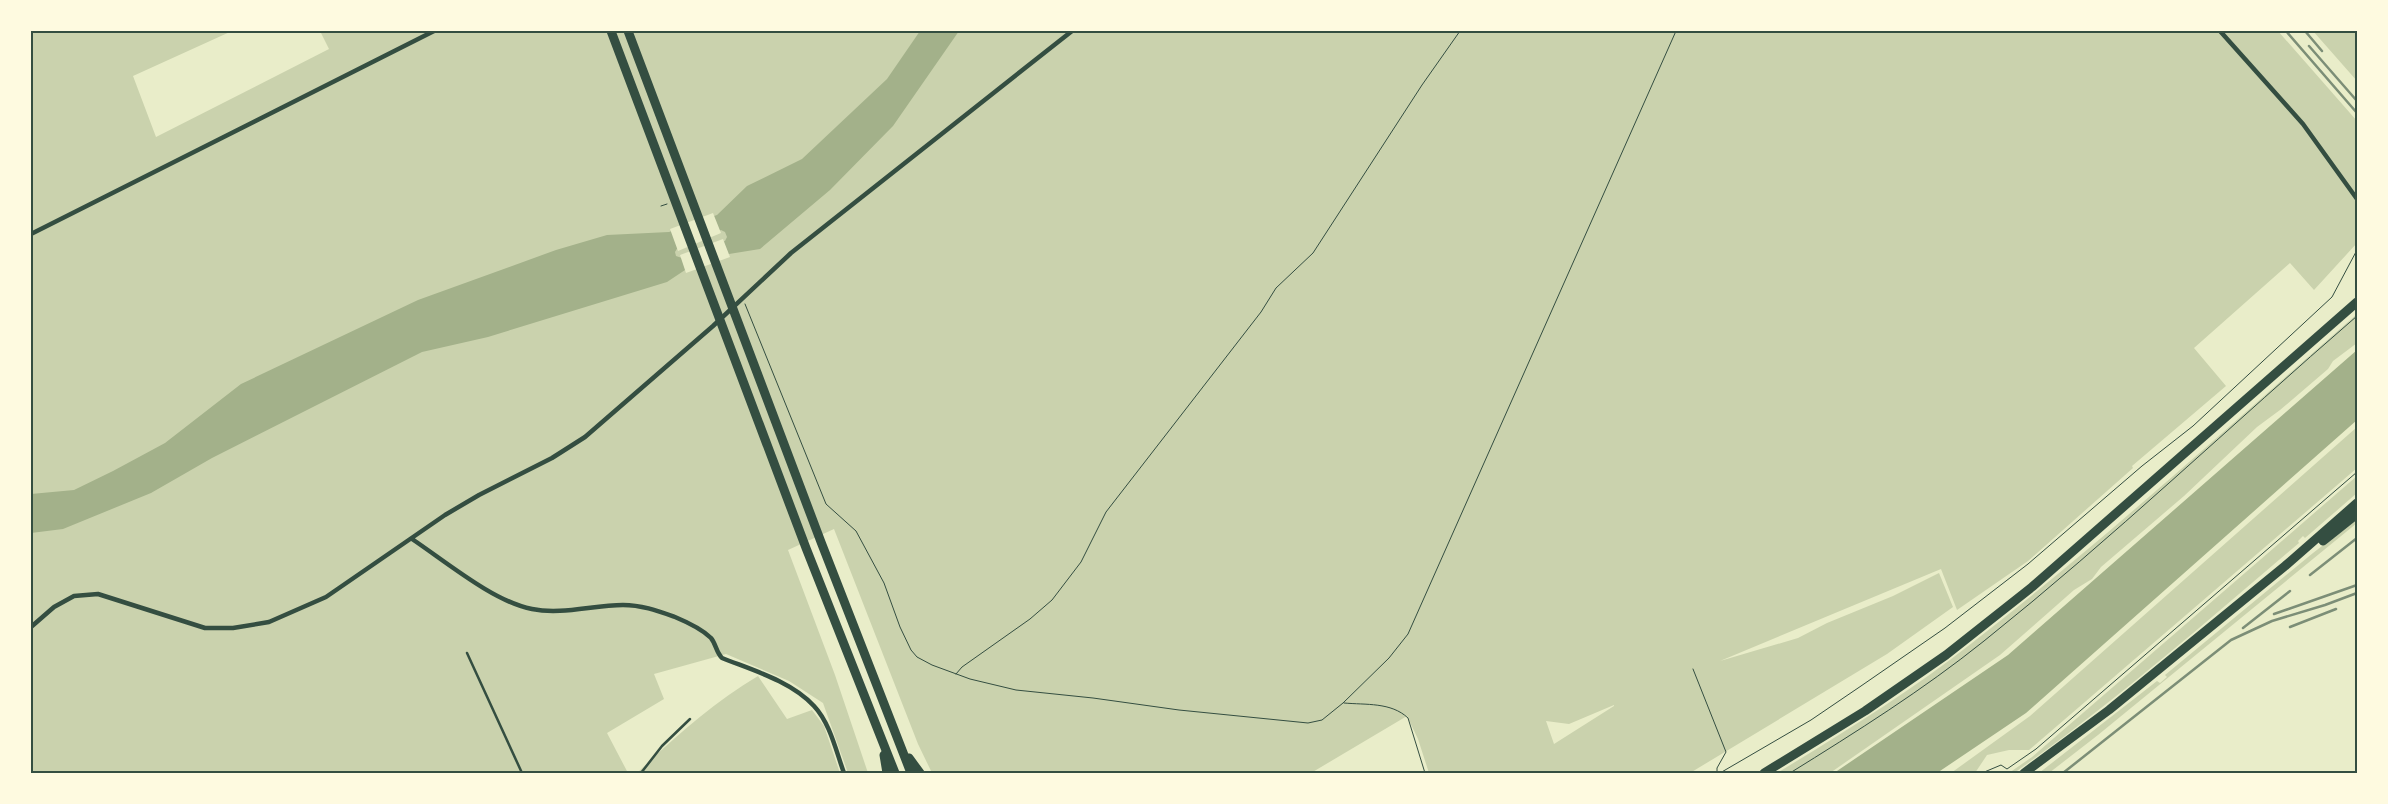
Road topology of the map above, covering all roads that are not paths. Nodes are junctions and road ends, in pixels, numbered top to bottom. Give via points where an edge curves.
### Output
1 (434, 31) edge
2 (612, 31) edge
3 (628, 31) edge
4 (1072, 31) edge
5 (2220, 31) edge
6 (2357, 199) edge
7 (31, 234) edge
8 (2357, 302) edge
9 (2357, 503) edge
10 (2357, 514) edge
11 (412, 539) junction
12 (2285, 566) junction
13 (31, 627) edge
14 (467, 653) dead end
15 (690, 719) dead end
16 (882, 740) junction
17 (900, 745) junction
18 (522, 773) edge
19 (641, 773) edge
20 (844, 773) edge
21 (882, 773) edge
22 (887, 773) edge
23 (895, 773) edge
24 (911, 773) edge
25 (920, 773) edge
26 (1764, 773) edge
27 (2024, 773) edge

1 - 7 street
2 - 16 highway via 806,548
3 - 17 highway
4 - 11 street via 792,253 585,437 445,515
5 - 6 street via 2304,124
8 - 26 highway via 2032,588 1865,711
9 - 12 highway
10 - 12 highway via 2309,552
11 - 13 street via 326,597 268,622 232,628 205,628 98,594 74,596 54,607
11 - 20 street via 487,590 514,604 534,610 561,611 624,605 651,609 697,628 711,638 722,658 795,690 814,706 829,731
12 - 27 highway via 2109,710
14 - 18 lane
15 - 19 lane via 662,746
16 - 21 highway
16 - 22 highway
16 - 23 highway
17 - 24 highway
17 - 25 highway

